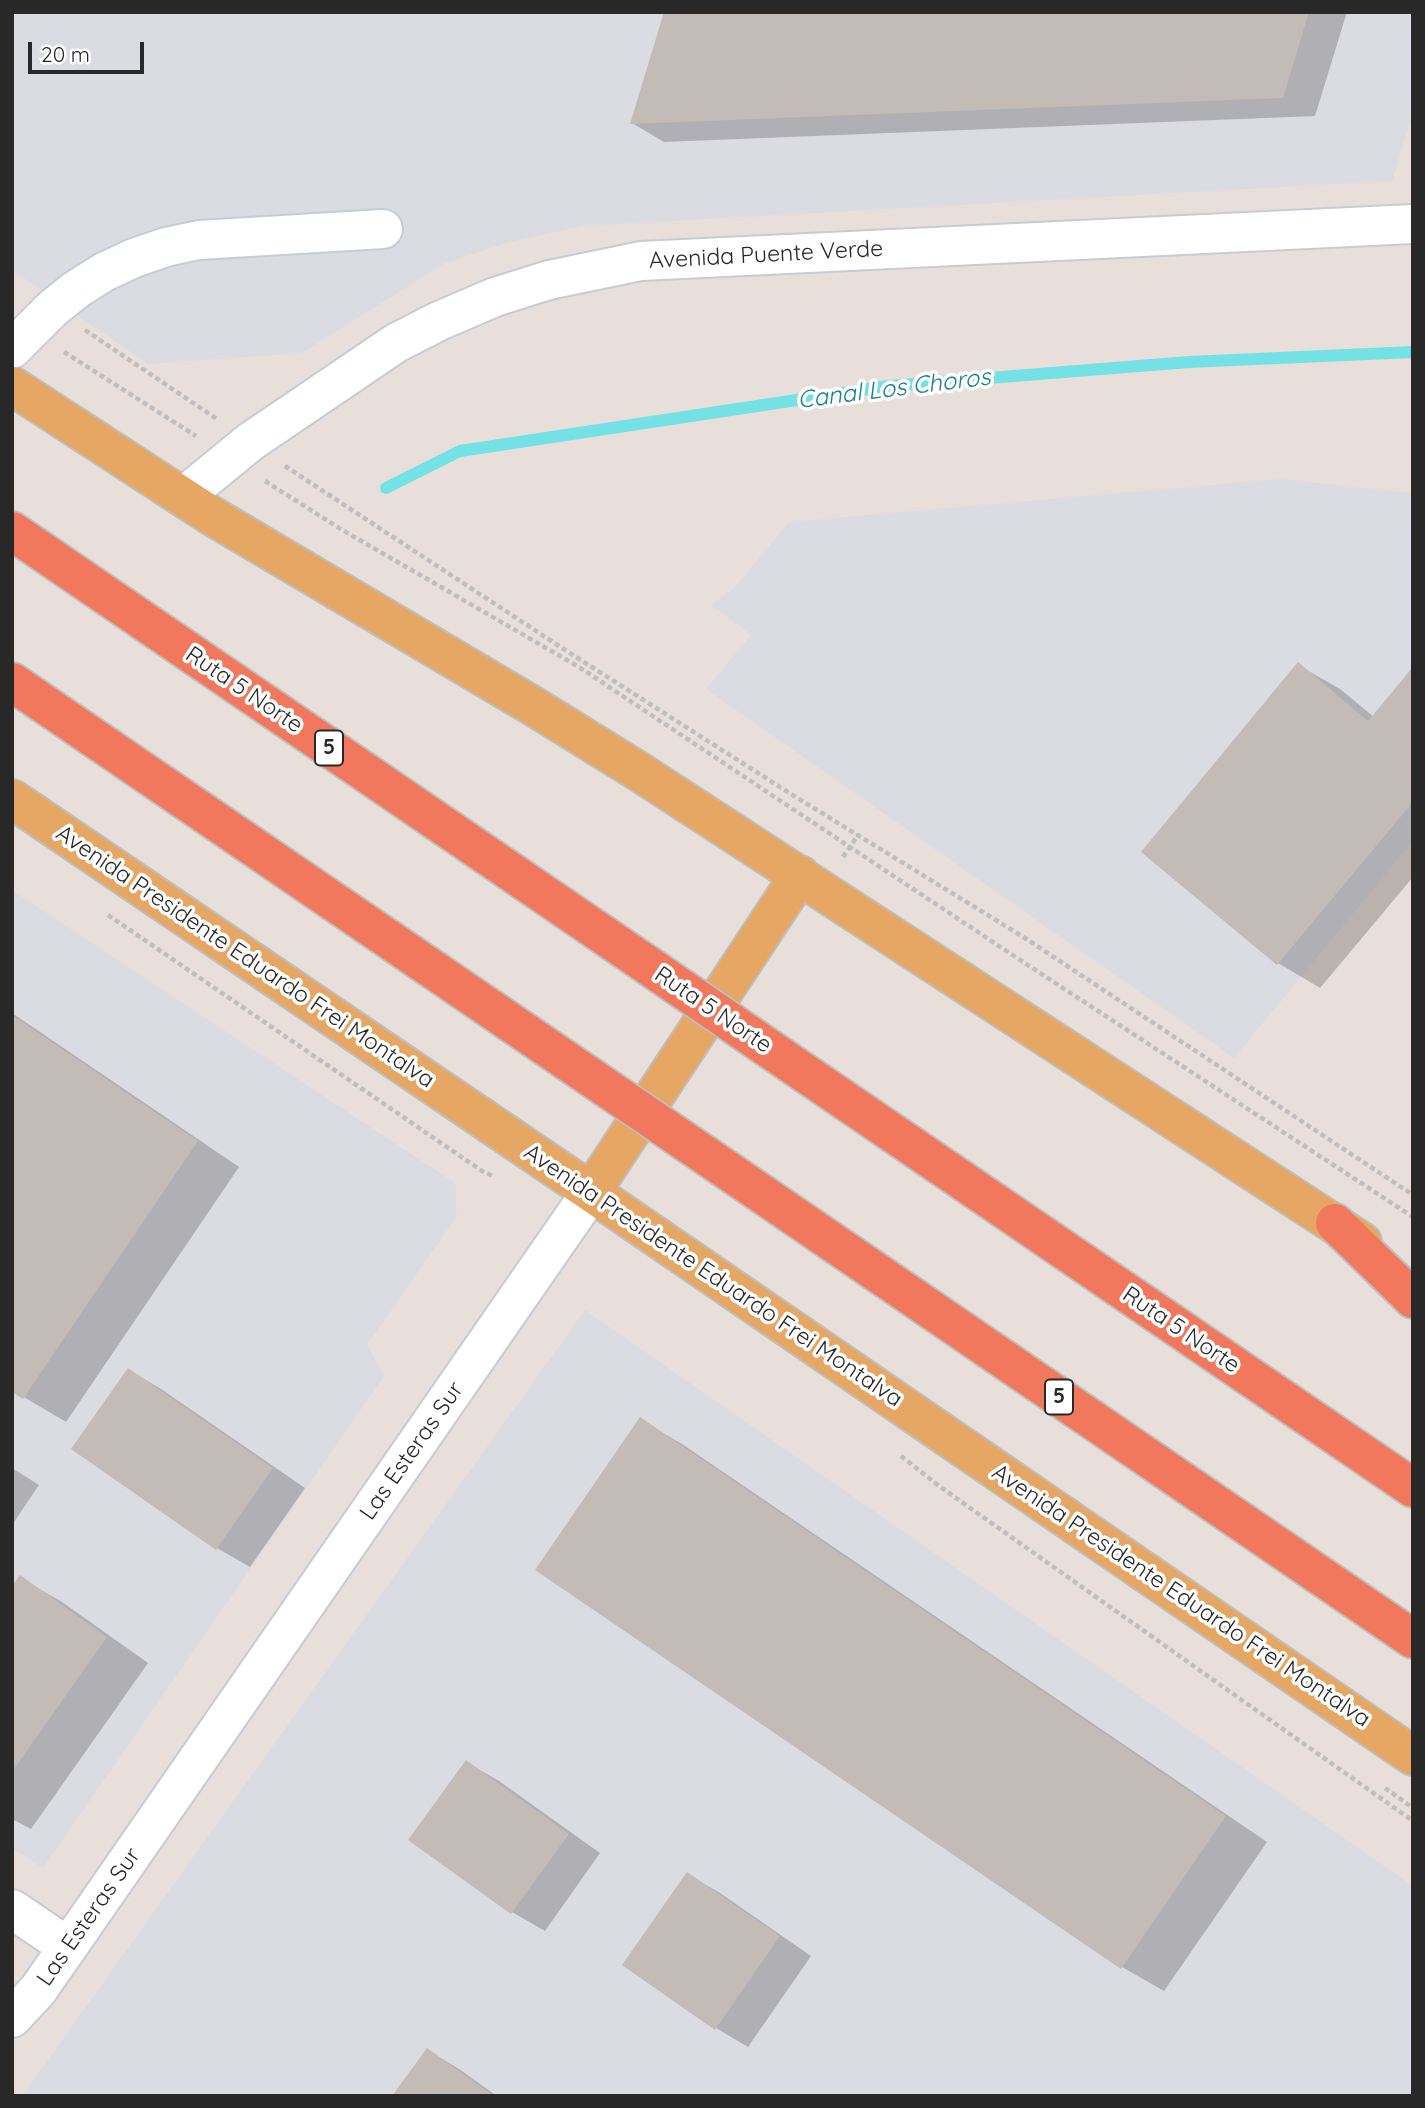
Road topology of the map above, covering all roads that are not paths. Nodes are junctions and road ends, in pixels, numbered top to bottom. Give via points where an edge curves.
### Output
1 (1413, 224) edge
2 (383, 229) dead end
3 (32, 329) edge
4 (12, 386) edge
5 (183, 497) junction
6 (12, 531) edge
7 (12, 682) edge
8 (12, 799) edge
9 (800, 875) junction
10 (591, 1192) junction
11 (1335, 1223) junction
12 (1413, 1277) edge
13 (1413, 1299) edge
14 (1413, 1488) edge
15 (1413, 1639) edge
16 (1413, 1756) edge
17 (12, 1909) edge
18 (68, 1947) junction
19 (12, 2018) edge

1 - 5 street, Avenida Puente Verde via 641,261 549,280 495,297 396,343 240,450
2 - 3 street via 199,240 166,247 104,272
4 - 5 main road
5 - 9 main road via 545,713
6 - 14 highway, Ruta 5 Norte / 5, bridge
7 - 15 highway, 5, bridge
8 - 10 main road, Avenida Presidente Eduardo Frei Montalva
9 - 10 main road, Las Esteras Sur
9 - 11 main road
10 - 16 main road, Avenida Presidente Eduardo Frei Montalva
10 - 18 street, Las Esteras Sur
11 - 12 main road
11 - 13 highway
17 - 18 street
18 - 19 street, Las Esteras Sur

